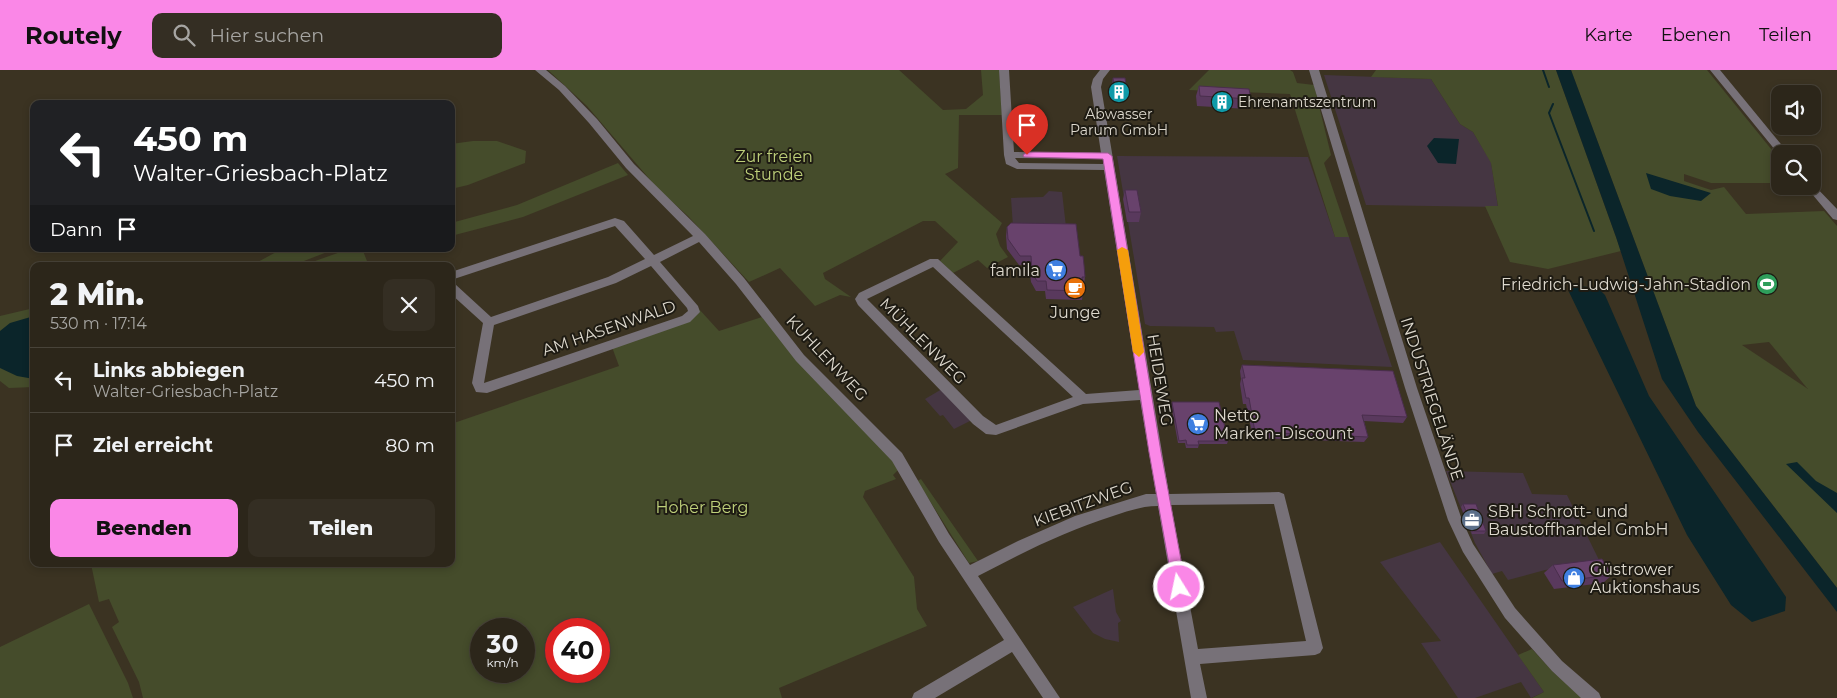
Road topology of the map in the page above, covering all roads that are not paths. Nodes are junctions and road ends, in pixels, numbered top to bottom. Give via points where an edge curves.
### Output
1 (540, 70) edge
2 (1004, 70) edge
3 (1314, 70) edge
4 (1715, 70) edge
5 (1102, 71) edge
6 (1777, 145) edge
7 (1108, 162) junction
8 (1819, 195) edge
9 (1837, 216) edge
10 (701, 237) junction
11 (651, 262) junction
12 (455, 275) edge
13 (455, 291) edge
14 (489, 322) junction
15 (1146, 396) junction
16 (1083, 399) junction
17 (1164, 499) junction
18 (967, 574) junction
19 (1014, 643) junction
20 (1192, 657) junction
21 (920, 698) edge
22 (1052, 698) edge
23 (1199, 698) edge
24 (1593, 698) edge

1 - 10 street, KUHLENWEG via 562,88 630,166
2 - 7 street via 1009,155
3 - 24 street, INDUSTRIEGELÄNDE via 1411,388 1455,520 1468,548 1510,613 1557,666
4 - 6 street
5 - 7 street, HEIDEWEG via 1096,86
7 - 15 street, HEIDEWEG
8 - 9 street
10 - 11 street
10 - 18 street, KUHLENWEG via 800,358 897,457
11 - 12 street, AM HASENWALD via 620,224 610,222
11 - 14 street via 612,280
11 - 14 street, AM HASENWALD via 692,306 692,316 480,388 478,383
13 - 14 street
15 - 16 street, MÜHLENWEG
15 - 17 street, HEIDEWEG
16 - 16 street, MÜHLENWEG via 934,262 861,299 991,430
17 - 18 street, KIEBITZWEG via 1146,500 1080,520
17 - 20 street, HEIDEWEG
17 - 20 street, KIEBITZWEG via 1279,498 1315,648
18 - 19 street, KUHLENWEG
19 - 21 street
19 - 22 street, KUHLENWEG
20 - 23 street, HEIDEWEG

